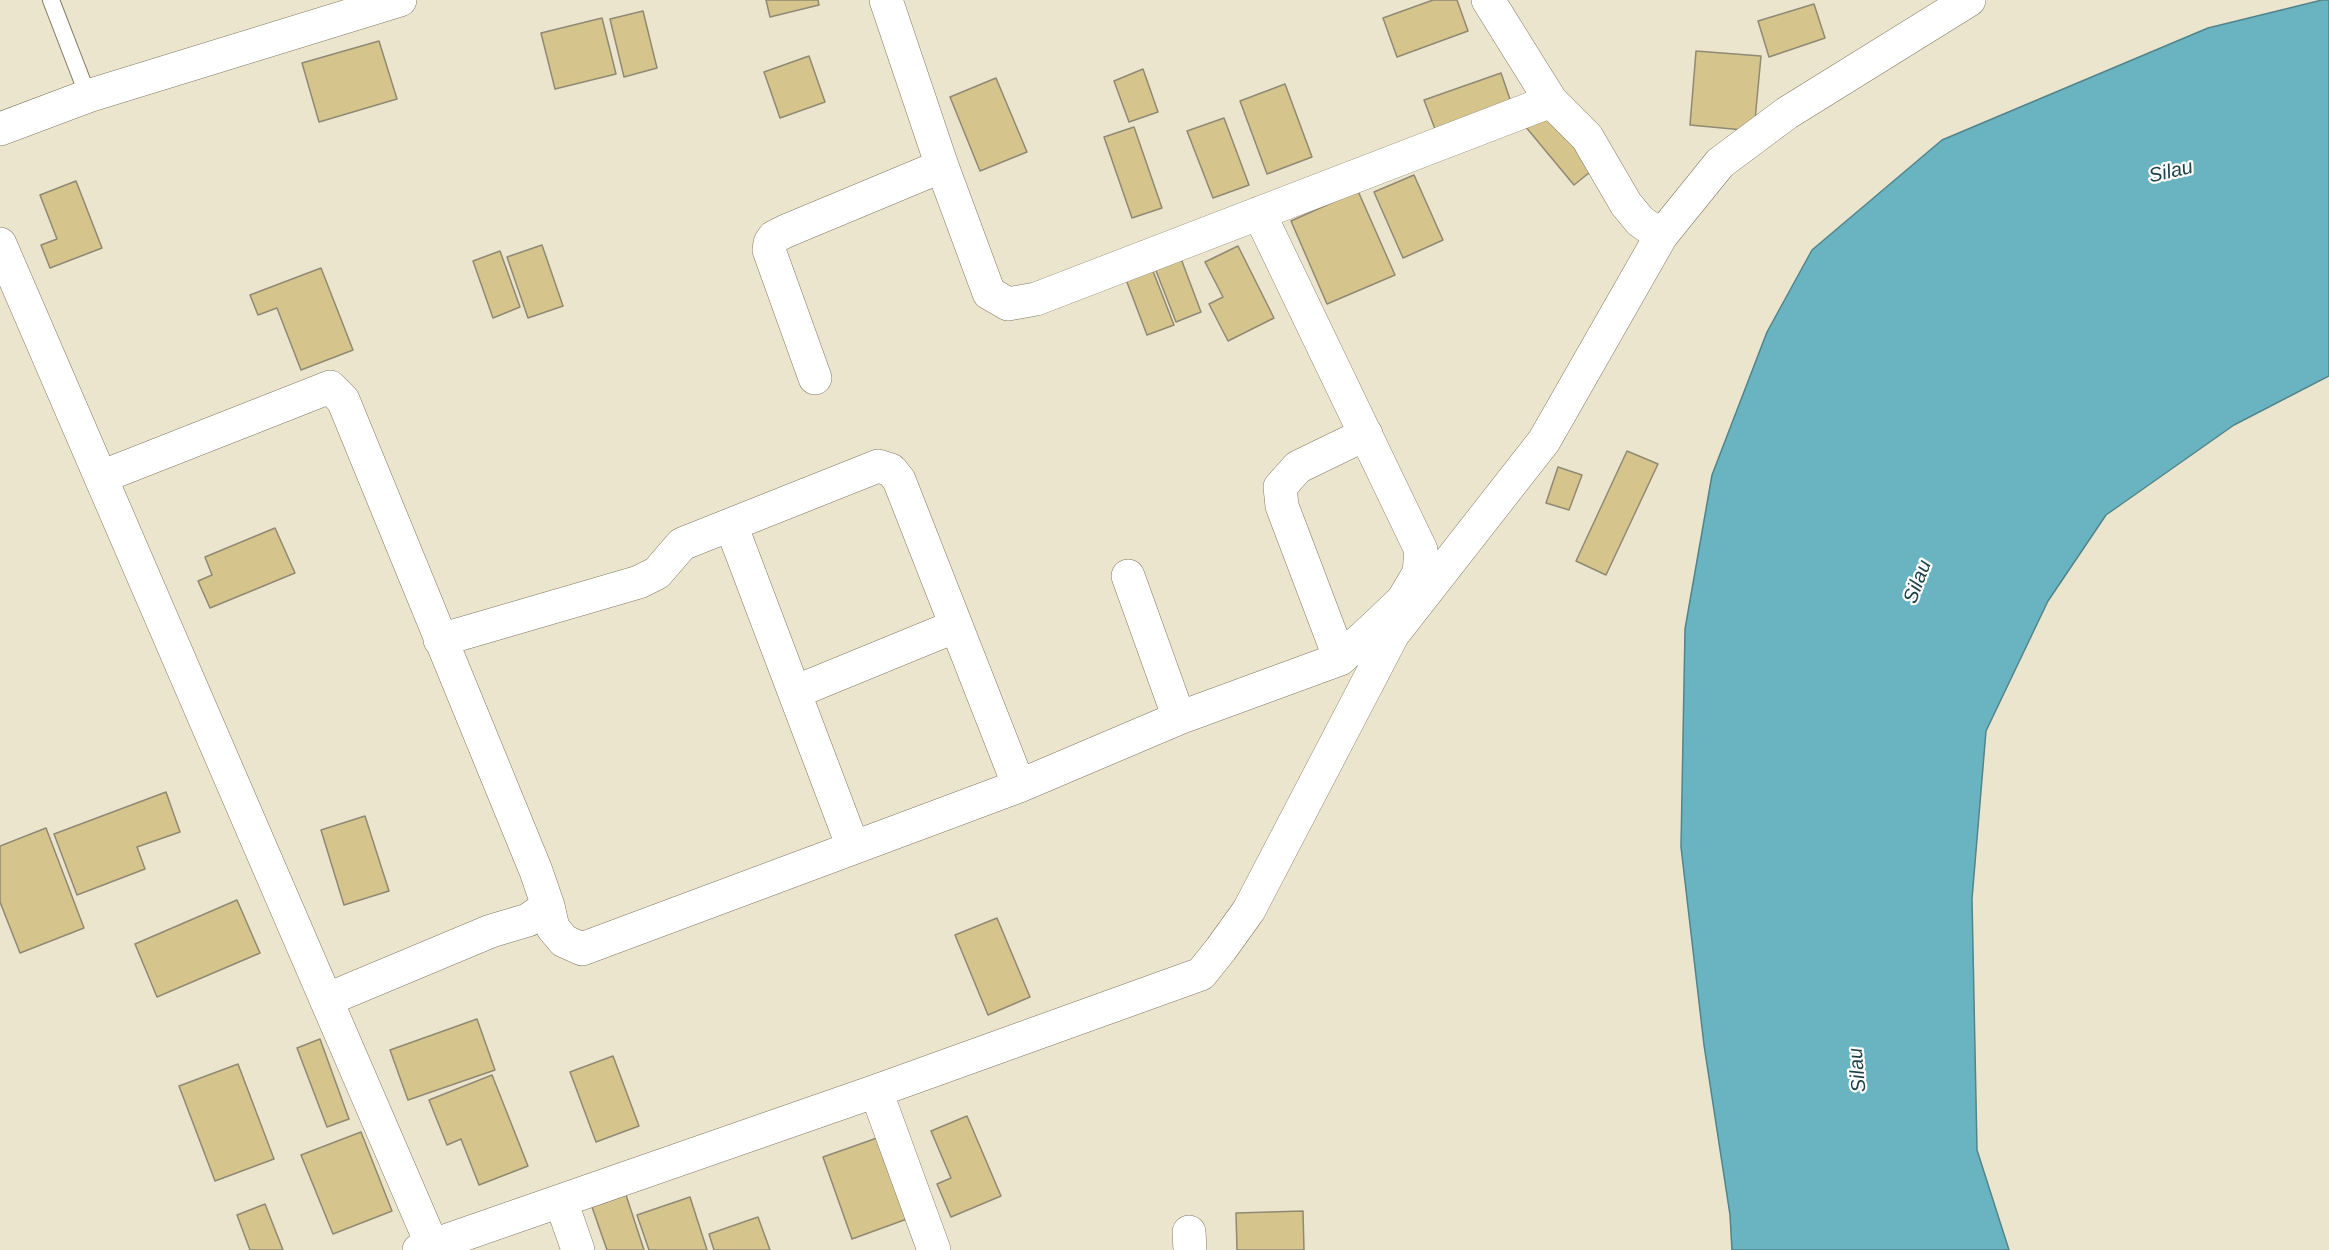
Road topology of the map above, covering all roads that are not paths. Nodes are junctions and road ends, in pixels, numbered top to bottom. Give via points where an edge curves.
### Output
1 (51, 0) edge
2 (400, 0) edge
3 (886, 0) edge
4 (1488, 0) edge
5 (1969, 0) edge
6 (341, 8) edge
7 (88, 96) junction
8 (1551, 101) junction
9 (0, 129) edge
10 (942, 166) junction
11 (1259, 213) junction
12 (1661, 236) junction
13 (0, 244) edge
14 (815, 378) dead end
15 (1366, 434) junction
16 (100, 477) junction
17 (731, 525) junction
18 (1128, 576) dead end
19 (956, 626) junction
20 (440, 640) junction
21 (1340, 658) junction
22 (795, 693) junction
23 (1179, 718) junction
24 (1018, 786) junction
25 (853, 847) junction
26 (548, 906) junction
27 (326, 1000) junction
28 (876, 1091) junction
29 (561, 1201) junction
30 (425, 1248) edge
31 (578, 1250) edge
32 (934, 1250) edge

1 - 7 lane
2 - 6 street
3 - 10 street
4 - 8 street
5 - 12 street via 1787,113 1720,163
6 - 7 street
7 - 9 street
8 - 11 street
8 - 12 street via 1587,137 1626,204 1640,221
10 - 11 street via 989,293 1008,304 1036,299
10 - 14 street via 786,231 770,243 769,250
11 - 15 street
12 - 28 street via 1544,441 1393,634 1249,910 1201,974
13 - 16 street
15 - 21 street via 1421,550 1419,573 1403,600
15 - 21 street via 1298,467 1280,487 1282,506
16 - 20 street via 330,387 343,400
16 - 27 street
17 - 19 street via 878,466 891,470 899,480
17 - 20 street via 682,544 657,573 639,582
17 - 22 street
18 - 23 street
19 - 22 street
19 - 24 street
20 - 26 street
21 - 23 street
22 - 25 street
23 - 24 street
24 - 25 street
25 - 26 street via 582,949 564,941 554,928
26 - 27 street via 528,921 491,932
27 - 30 street
28 - 29 street
28 - 32 street
29 - 30 street
29 - 31 street

